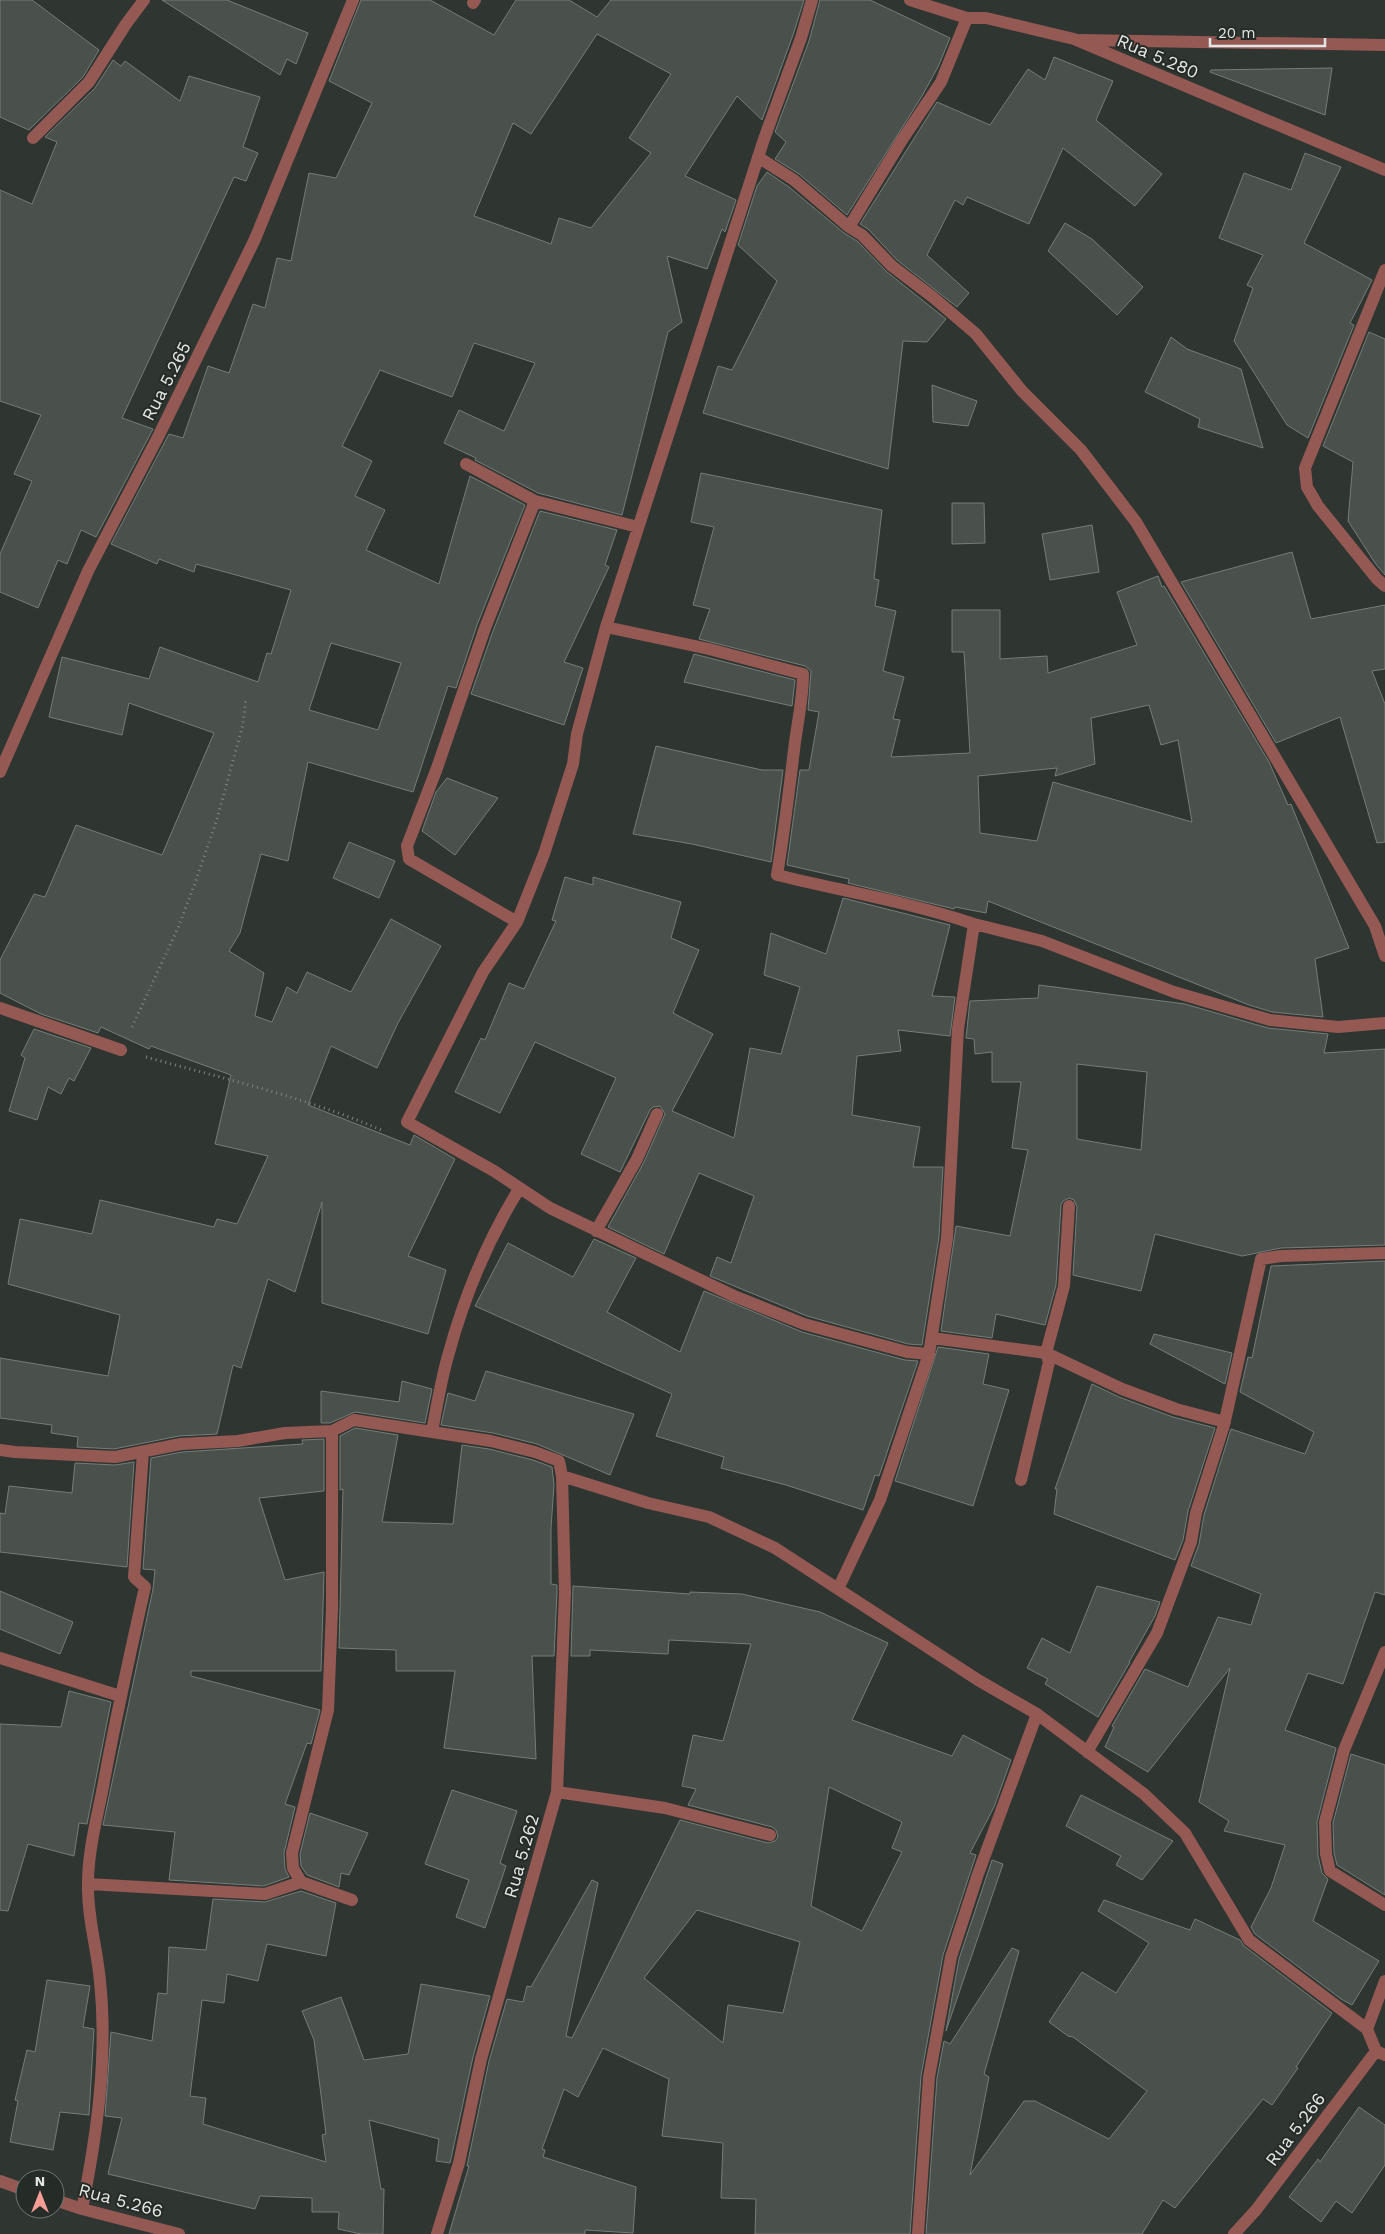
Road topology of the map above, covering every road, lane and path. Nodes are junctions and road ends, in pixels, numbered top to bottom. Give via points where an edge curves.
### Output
1 (144, 0) edge
2 (353, 0) edge
3 (812, 0) edge
4 (910, 0) edge
5 (967, 18) junction
6 (1074, 40) junction
7 (1385, 45) edge
8 (33, 138) dead end
9 (758, 157) junction
10 (1385, 170) edge
11 (849, 227) junction
12 (1385, 270) edge
13 (466, 464) dead end
14 (535, 501) junction
15 (638, 527) junction
16 (1385, 586) edge
17 (606, 627) junction
18 (246, 698) dead end
19 (0, 772) edge
20 (517, 922) junction
21 (974, 924) junction
22 (1385, 956) edge
23 (0, 1008) edge
24 (1385, 1023) edge
25 (121, 1050) junction
26 (657, 1114) dead end
27 (407, 1122) junction
28 (519, 1189) junction
29 (1069, 1206) dead end
30 (596, 1231) junction
31 (1385, 1253) edge
32 (932, 1338) junction
33 (1046, 1353) junction
34 (929, 1354) junction
35 (1225, 1422) junction
36 (332, 1431) junction
37 (432, 1431) junction
38 (0, 1450) edge
39 (143, 1452) junction
40 (562, 1476) junction
41 (1021, 1480) dead end
42 (838, 1589) junction
43 (1385, 1652) edge
44 (0, 1658) edge
45 (120, 1696) junction
46 (1037, 1714) junction
47 (1087, 1752) junction
48 (557, 1792) junction
49 (770, 1835) dead end
50 (301, 1882) junction
51 (88, 1884) junction
52 (352, 1900) dead end
53 (1385, 1905) edge
54 (1385, 1981) edge
55 (1367, 2029) junction
56 (1380, 2053) edge
57 (0, 2181) edge
58 (15, 2186) edge
59 (65, 2203) edge
60 (82, 2209) junction
61 (179, 2234) edge
62 (437, 2234) edge
63 (918, 2234) edge
64 (1234, 2234) edge

1 - 8 street via 89,82
2 - 19 street, Rua 5.265 via 255,239 88,571
3 - 9 street
4 - 5 street, Rua 5.280
5 - 6 street, Rua 5.280 via 986,18
5 - 11 street via 941,82
6 - 7 street
6 - 10 street, Rua 5.280
9 - 11 street via 794,180
9 - 15 street
11 - 22 street via 976,334 1022,391 1081,450 1136,522 1375,926
12 - 16 street via 1305,468 1307,487 1318,506
13 - 14 street
14 - 15 street
14 - 20 street via 485,628 407,846 409,859
15 - 17 street
17 - 20 street via 577,734 573,764 544,854
17 - 21 street via 709,649 803,674 777,875 940,912
18 - 25 path via 243,724 195,883 178,928
20 - 27 street via 483,972
21 - 24 street via 1042,942 1174,992 1270,1020 1338,1027
21 - 32 street via 958,1029 947,1238
23 - 25 street
25 - 27 path via 274,1090 397,1135
26 - 30 street via 637,1159
27 - 28 street via 494,1171
28 - 30 street
28 - 37 street via 499,1220 468,1290 447,1357
29 - 33 street via 1064,1286
30 - 34 street via 734,1296 804,1324 907,1352
31 - 35 street via 1261,1259
32 - 33 street
32 - 34 street
33 - 35 street via 1122,1389 1176,1409
33 - 41 street via 1049,1362
34 - 42 street via 880,1500
35 - 47 street via 1196,1514 1191,1542 1158,1633
36 - 37 street via 354,1420
36 - 39 street via 181,1444
36 - 50 street via 332,1609 328,1710 292,1853 293,1868
37 - 40 street via 535,1452 560,1461
38 - 39 street via 115,1458
39 - 45 street via 134,1577 145,1587
40 - 42 street via 648,1503 709,1517 775,1548
40 - 48 street, Rua 5.262 via 565,1592
42 - 46 street via 978,1680
43 - 53 street via 1344,1750 1325,1822 1330,1871
44 - 45 street
45 - 51 street via 90,1856
46 - 47 street
46 - 63 street via 951,1957 929,2077
47 - 55 street via 1144,1794 1184,1833 1249,1940
48 - 49 street via 665,1808
48 - 62 street, Rua 5.262 via 481,2059 459,2163
50 - 51 street via 264,1894
50 - 52 street
51 - 60 street via 100,1980 103,2045 93,2149
54 - 55 street
55 - 56 street
56 - 64 street, Rua 5.266
57 - 58 street
59 - 60 street, Rua 5.266
60 - 61 street, Rua 5.266

